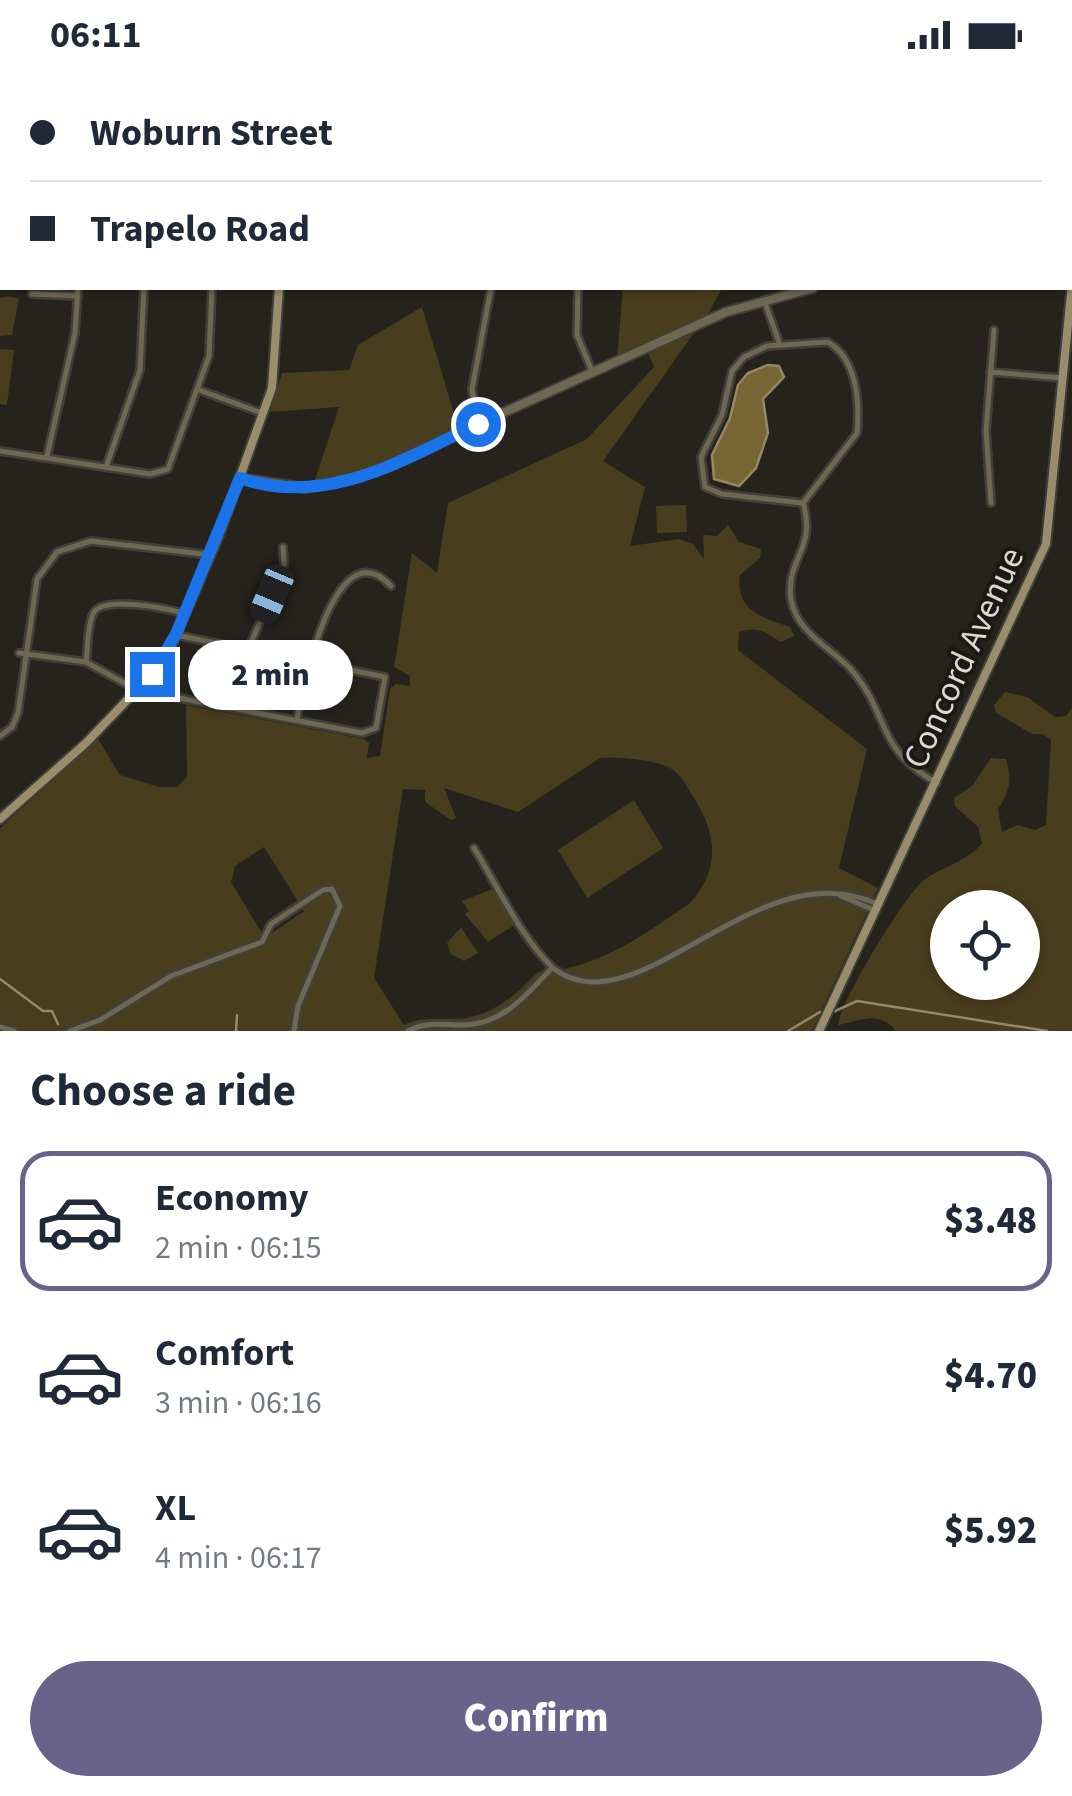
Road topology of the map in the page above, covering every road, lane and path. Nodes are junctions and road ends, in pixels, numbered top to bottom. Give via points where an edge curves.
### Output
1 (78, 290) edge
2 (144, 290) edge
3 (212, 290) edge
4 (279, 290) edge
5 (491, 290) edge
6 (578, 290) edge
7 (805, 290) edge
8 (32, 294) dead end
9 (78, 296) junction
10 (764, 299) junction
11 (1071, 301) edge
12 (994, 330) dead end
13 (780, 344) junction
14 (990, 372) junction
15 (593, 373) junction
16 (1064, 378) junction
17 (199, 390) junction
18 (263, 414) junction
19 (478, 424) junction
20 (0, 451) edge
21 (46, 457) junction
22 (106, 467) junction
23 (240, 478) junction
24 (803, 503) junction
25 (991, 503) dead end
26 (283, 548) dead end
27 (210, 555) junction
28 (391, 586) dead end
29 (185, 614) junction
30 (176, 634) junction
31 (248, 650) junction
32 (22, 653) junction
33 (86, 662) junction
34 (308, 662) junction
35 (137, 690) junction
36 (296, 720) junction
37 (0, 736) edge
38 (937, 783) junction
39 (0, 818) edge
40 (474, 848) dead end
41 (875, 907) junction
42 (552, 968) junction
43 (0, 1027) edge
44 (14, 1031) edge
45 (70, 1031) edge
46 (294, 1031) edge
47 (408, 1031) edge
48 (819, 1031) edge

1 - 9 street
2 - 22 street via 140,370
3 - 17 street via 209,356
4 - 18 main road via 276,370
5 - 19 street via 472,389
6 - 15 street via 577,336
7 - 10 street
8 - 9 street
9 - 21 street
10 - 13 street
10 - 15 street
11 - 16 main road, Concord Avenue
12 - 14 street
13 - 24 street via 818,341 838,348 855,391 856,433
13 - 24 street via 755,350 732,372 699,468 712,490
14 - 16 street
14 - 25 street
15 - 19 street
16 - 38 main road, Concord Avenue via 1046,544
17 - 18 street
17 - 22 street via 168,469 150,474
18 - 23 main road
19 - 23 street via 376,472 336,483 293,488
20 - 21 street
21 - 22 street
23 - 27 main road
24 - 38 street via 809,536 790,594 799,622 854,674 886,738
26 - 31 street via 284,565
27 - 29 main road
27 - 32 street via 91,540 62,548 37,578
28 - 34 street via 371,575 344,584
29 - 30 main road
29 - 33 street via 100,606 92,616
30 - 31 street
30 - 35 main road
31 - 34 street
32 - 33 street
32 - 37 street via 18,712
33 - 35 street
34 - 36 street
34 - 36 street via 385,677 374,732
35 - 36 street
35 - 39 main road
38 - 41 main road, Concord Avenue
40 - 42 street
41 - 42 street via 855,894 800,897 763,908 629,984 586,986
41 - 48 main road, Concord Avenue
42 - 47 street via 492,1020 429,1023
43 - 44 street
45 - 46 street via 172,976 262,942 271,924 328,889 340,906

